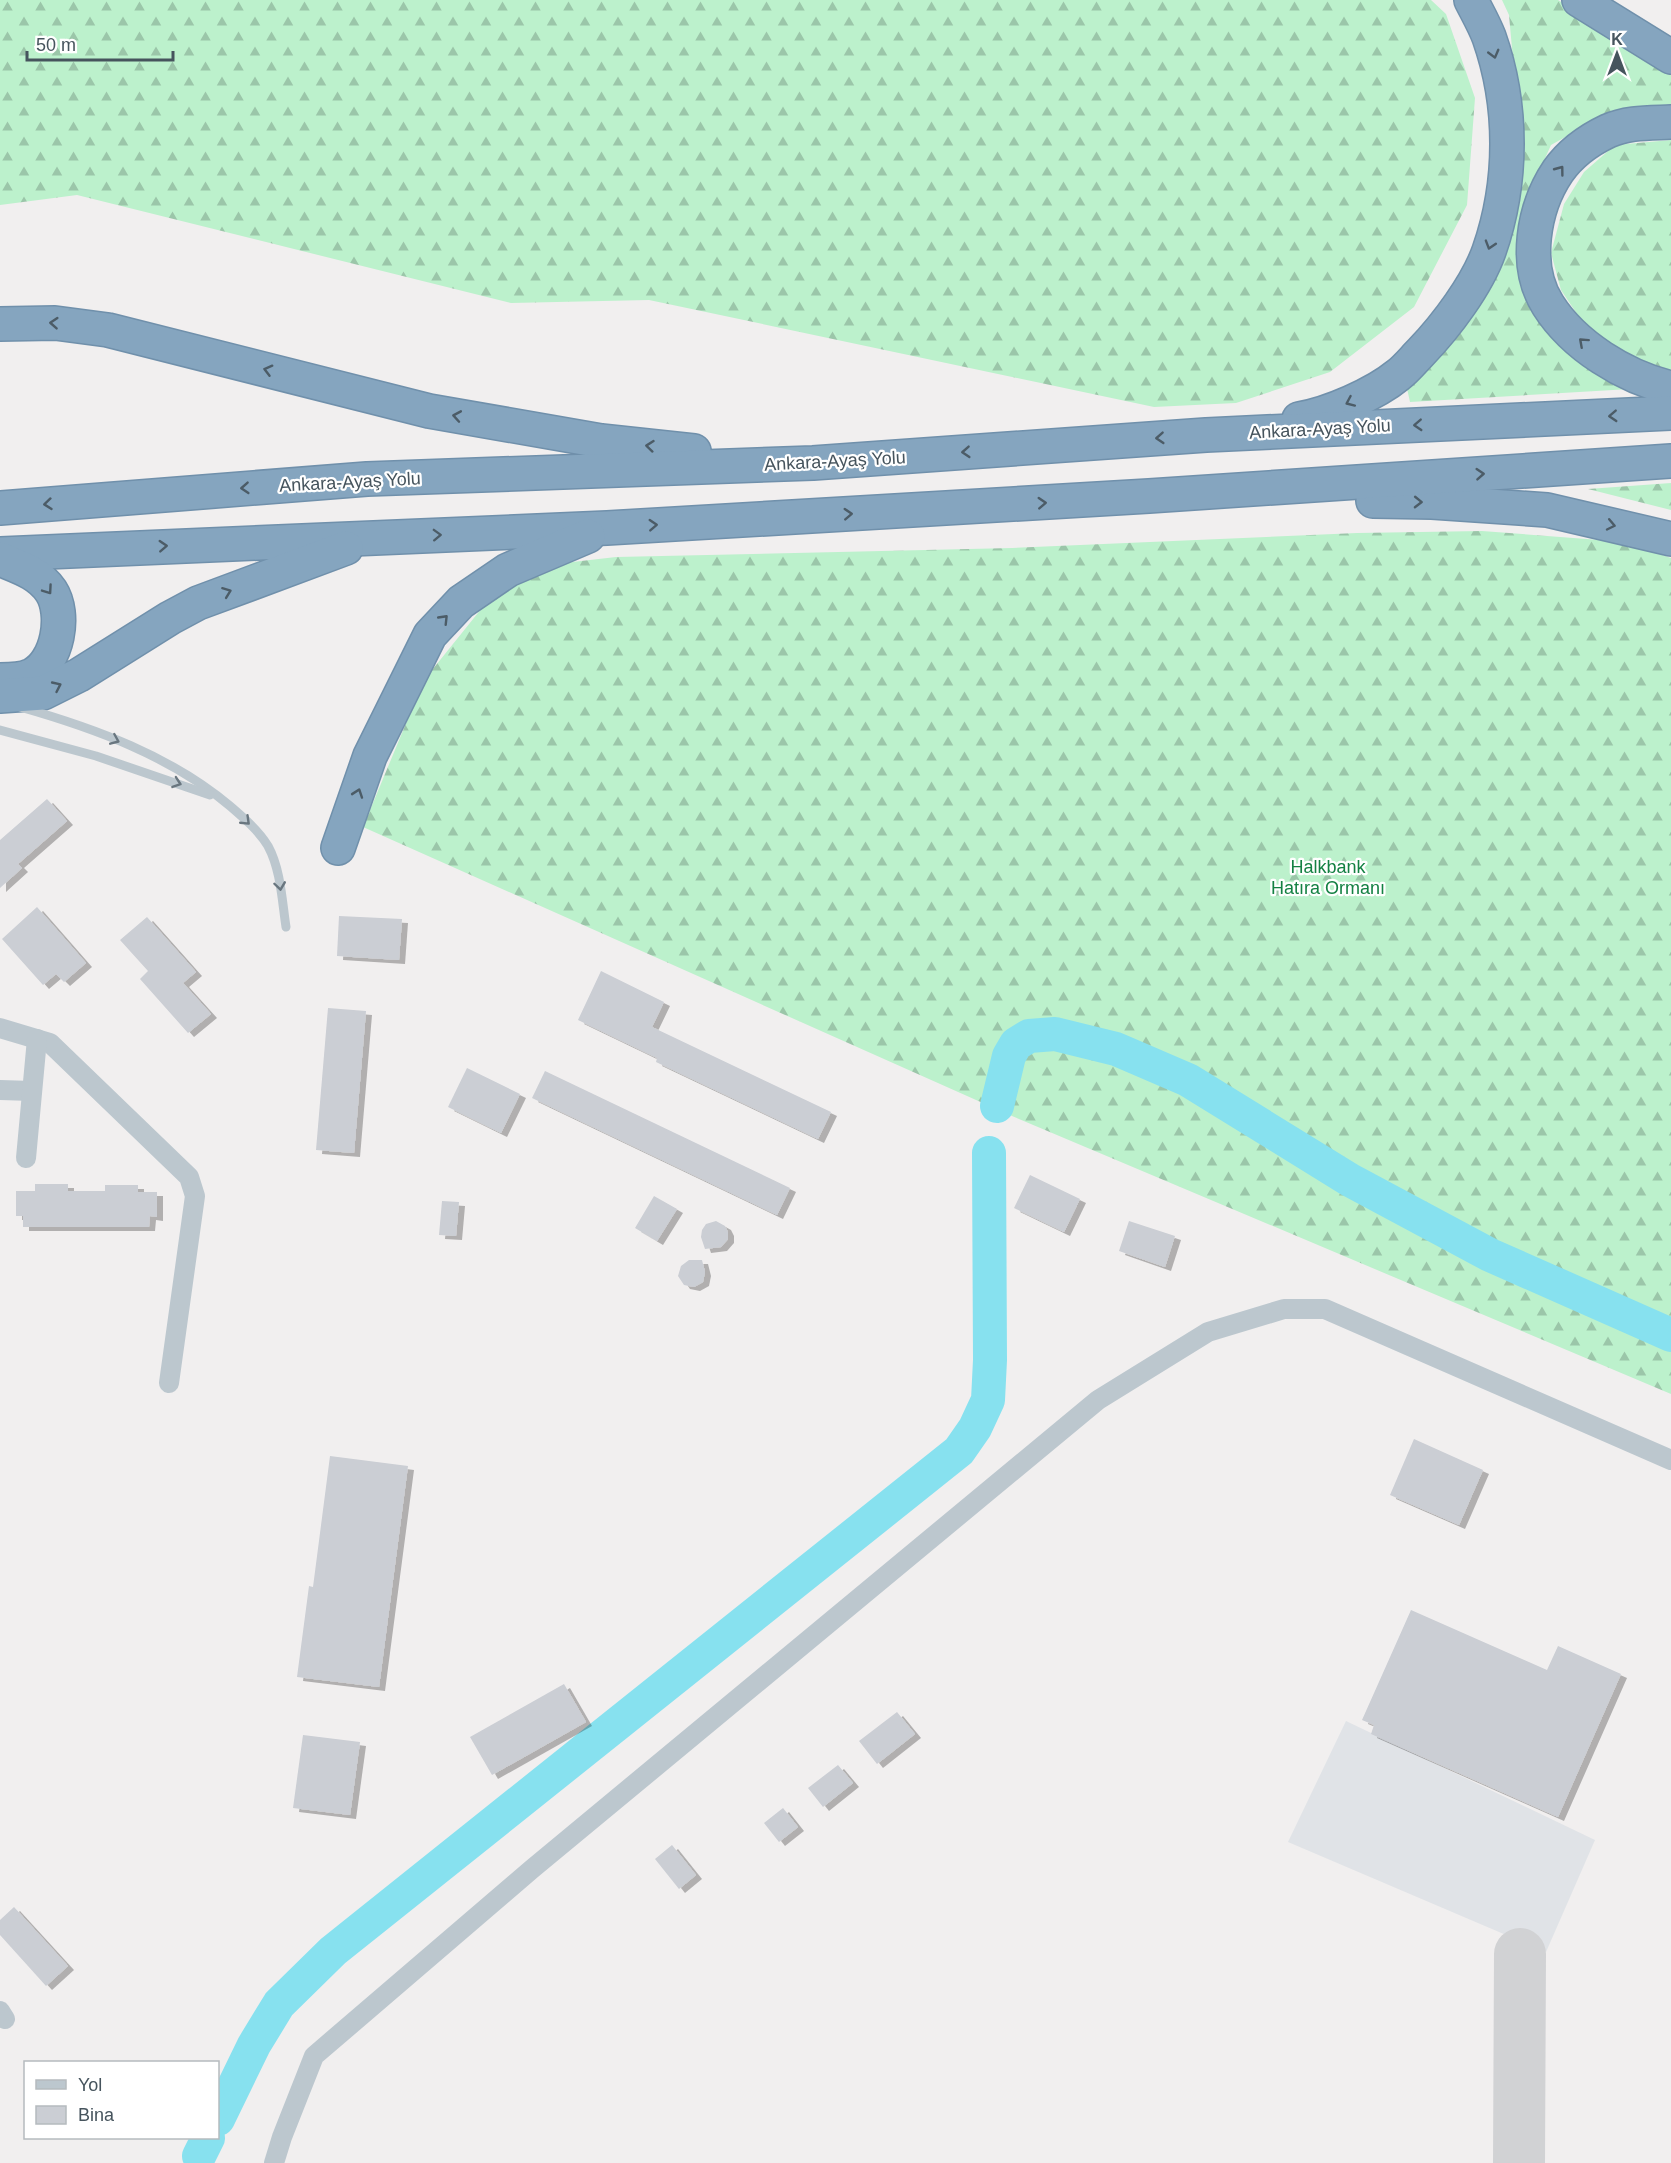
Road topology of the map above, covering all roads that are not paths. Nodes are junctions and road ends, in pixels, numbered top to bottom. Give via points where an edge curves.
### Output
1 (1471, 0) edge
2 (1578, 0) edge
3 (1671, 57) edge
4 (1671, 122) edge
5 (0, 324) edge
6 (1671, 388) edge
7 (1671, 413) edge
8 (1206, 435) junction
9 (1671, 461) edge
10 (813, 463) junction
11 (1149, 496) junction
12 (0, 508) edge
13 (607, 528) junction
14 (379, 536) junction
15 (1671, 539) edge
16 (0, 554) edge
17 (0, 560) edge
18 (0, 680) edge
19 (0, 696) edge
20 (0, 701) edge
21 (0, 730) edge
22 (221, 798) junction
23 (338, 848) dead end
24 (286, 927) dead end
25 (0, 1028) edge
26 (37, 1039) junction
27 (0, 1090) edge
28 (33, 1091) junction
29 (27, 1158) dead end
30 (169, 1383) dead end
31 (1671, 1460) edge
32 (274, 2163) edge

1 -> 8 highway via 1489,36 1503,86 1508,143 1504,196 1489,252 1466,296 1438,335 1398,375 1354,401 1311,417
2 - 3 highway
6 -> 4 highway via 1646,382 1616,367 1585,345 1560,320 1536,276 1534,250 1536,221 1544,196 1559,170 1581,147 1609,131 1637,123
10 -> 5 highway via 601,441 429,411 108,330 55,323
7 -> 8 highway, Ankara-Ayaş Yolu
8 -> 10 highway, Ankara-Ayaş Yolu
11 -> 9 highway
10 -> 12 highway, Ankara-Ayaş Yolu via 367,479
13 -> 11 highway
11 -> 15 highway via 1432,502 1546,510
14 -> 13 highway
23 -> 13 highway via 370,756 430,635 461,602 508,570
16 -> 14 highway
19 -> 14 highway via 43,693 183,610
17 -> 18 highway via 44,582 56,601 58,628 55,644 42,668 23,678
20 -> 22 lane via 113,738 185,772
21 -> 22 lane via 96,756
22 -> 24 lane via 268,846 278,873
25 - 26 street
26 - 28 street
26 - 30 street via 50,1042 189,1177 195,1197
27 - 28 street
28 - 29 street
31 - 32 street via 1325,1309 1284,1309 1208,1332 1098,1400 532,1869 314,2056

